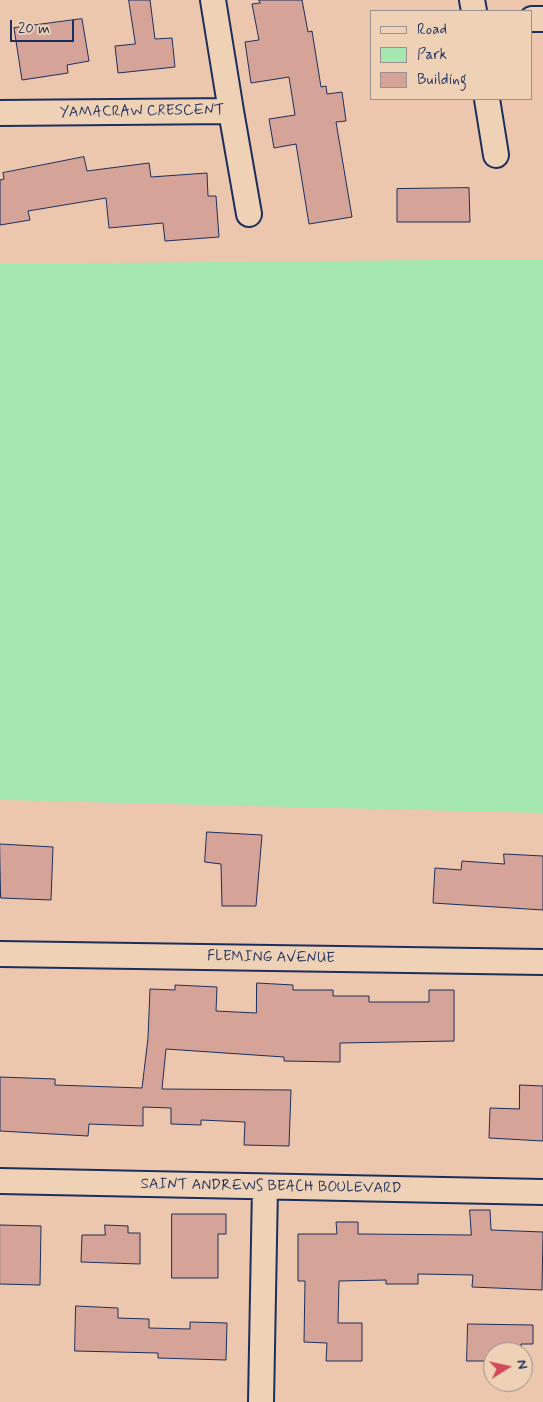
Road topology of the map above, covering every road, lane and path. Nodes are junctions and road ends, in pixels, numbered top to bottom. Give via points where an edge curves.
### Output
1 (212, 0) edge
2 (488, 100) edge
3 (231, 111) junction
4 (0, 113) edge
5 (496, 155) dead end
6 (249, 214) dead end
7 (0, 954) edge
8 (543, 962) edge
9 (0, 1181) edge
10 (265, 1186) junction
11 (543, 1192) edge
12 (261, 1402) edge

1 - 3 street, YAMACRAW CRESCENT
2 - 5 street
3 - 4 street, YAMACRAW CRESCENT
3 - 6 street
7 - 8 street, FLEMING AVENUE
9 - 10 street, SAINT ANDREWS BEACH BOULEVARD
10 - 11 street, SAINT ANDREWS BEACH BOULEVARD
10 - 12 street

